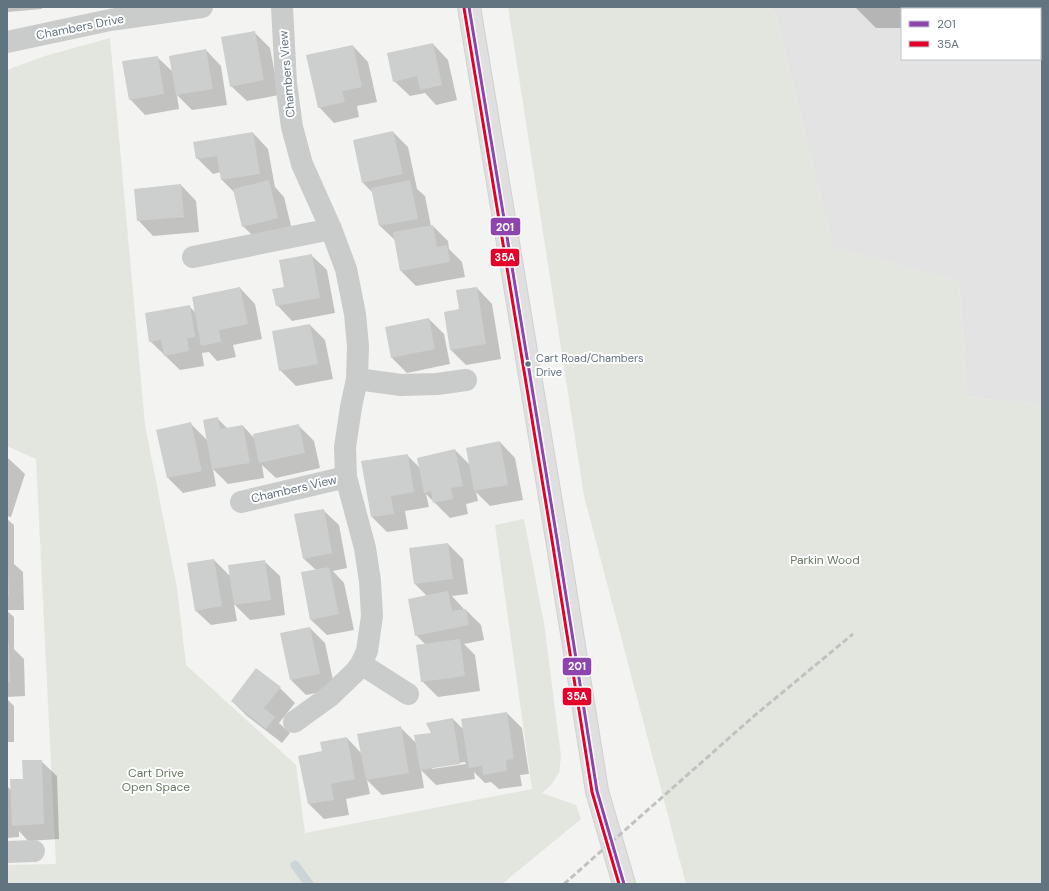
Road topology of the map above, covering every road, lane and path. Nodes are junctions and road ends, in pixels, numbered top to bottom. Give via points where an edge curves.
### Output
1 (202, 7) edge
2 (282, 7) edge
3 (469, 7) edge
4 (108, 14) edge
5 (7, 42) edge
6 (331, 229) junction
7 (192, 257) dead end
8 (357, 379) junction
9 (466, 380) dead end
10 (346, 477) junction
11 (241, 502) dead end
12 (361, 664) junction
13 (408, 694) dead end
14 (294, 722) dead end
15 (34, 851) dead end
16 (7, 852) edge
17 (624, 884) edge

1 - 4 street, Chambers Drive
2 - 6 street, Chambers View via 286,83 292,126 302,164
3 - 17 street via 597,791
4 - 5 street, Chambers Drive
6 - 7 street
6 - 8 street, Chambers View via 346,269 354,314 358,346
8 - 9 street via 401,385
8 - 10 street, Chambers View via 345,447
10 - 11 street, Chambers View
10 - 12 street, Chambers View via 365,548 370,581 372,616 367,651
12 - 13 street
12 - 14 street, Chambers View via 330,696
15 - 16 street

